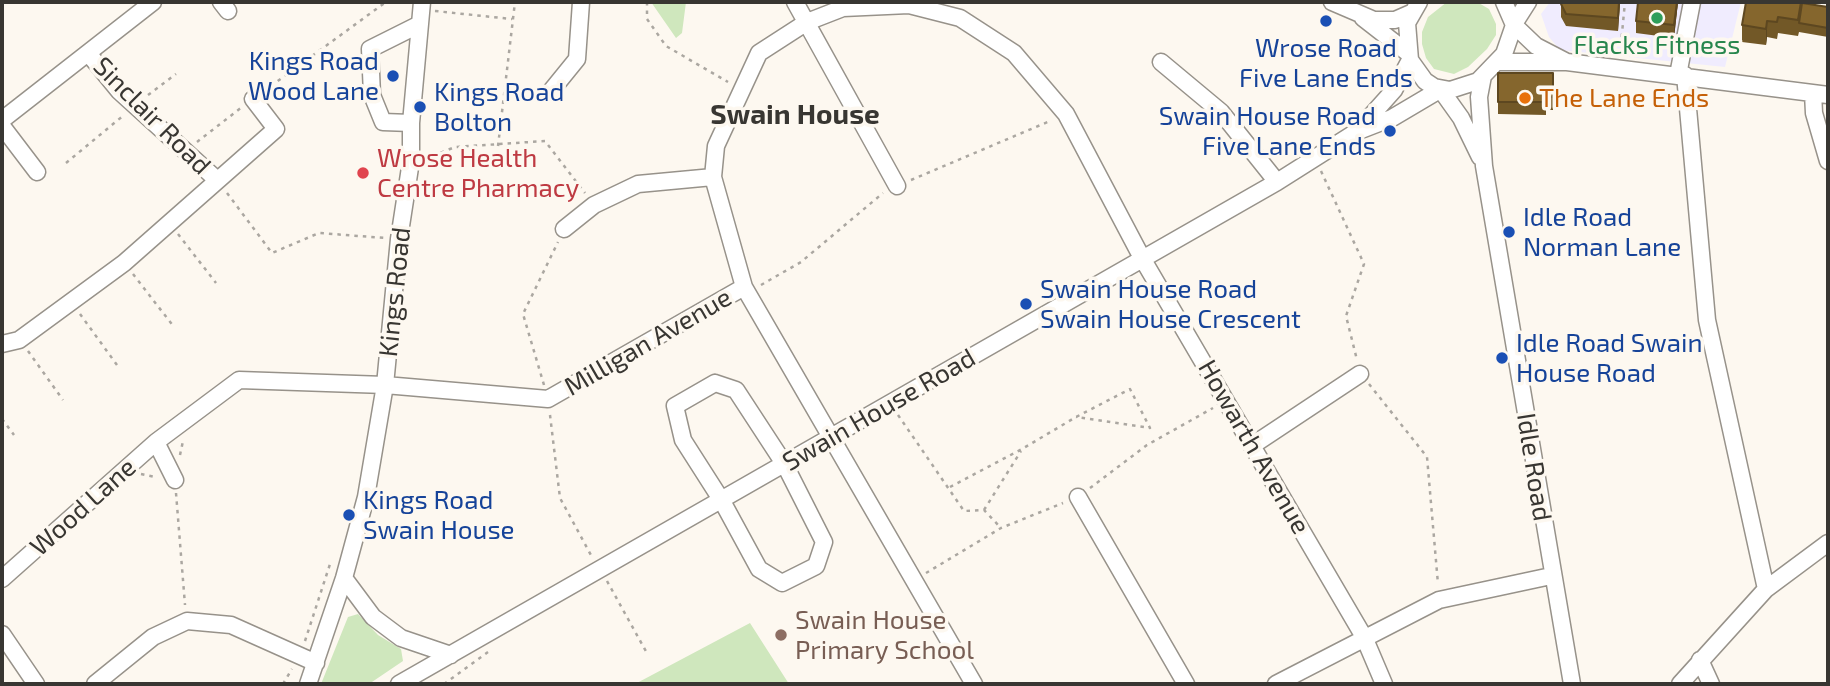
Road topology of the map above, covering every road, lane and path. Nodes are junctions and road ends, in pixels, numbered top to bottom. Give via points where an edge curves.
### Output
1 (153, 2) edge
2 (386, 2) edge
3 (515, 2) edge
4 (581, 2) edge
5 (647, 2) edge
6 (795, 2) edge
7 (1332, 2) edge
8 (1504, 2) edge
9 (1528, 2) edge
10 (1625, 2) edge
11 (1692, 2) edge
12 (1415, 8) edge
13 (421, 12) edge
14 (1363, 18) junction
15 (513, 19) junction
16 (807, 22) junction
17 (1514, 24) junction
18 (88, 53) junction
19 (1409, 56) junction
20 (1161, 62) dead end
21 (1497, 62) junction
22 (1567, 62) junction
23 (1619, 67) junction
24 (176, 74) dead end
25 (1682, 75) junction
26 (1483, 76) junction
27 (740, 89) junction
28 (1441, 90) junction
29 (551, 91) dead end
30 (1821, 94) edge
31 (253, 99) junction
32 (136, 105) junction
33 (2, 120) edge
34 (411, 123) junction
35 (2, 126) edge
36 (1356, 132) junction
37 (498, 146) junction
38 (186, 150) junction
39 (1315, 159) junction
40 (1828, 161) edge
41 (411, 162) junction
42 (66, 163) dead end
43 (1484, 166) junction
44 (37, 172) dead end
45 (713, 177) junction
46 (216, 179) junction
47 (1277, 182) junction
48 (897, 186) dead end
49 (594, 205) junction
50 (169, 223) junction
51 (564, 229) dead end
52 (399, 239) junction
53 (1142, 258) junction
54 (124, 263) junction
55 (216, 283) dead end
56 (744, 287) junction
57 (72, 302) junction
58 (174, 327) dead end
59 (19, 340) junction
60 (2, 344) edge
61 (117, 365) dead end
62 (1360, 374) junction
63 (385, 385) junction
64 (64, 400) dead end
65 (890, 404) junction
66 (1076, 417) junction
67 (2, 419) edge
68 (14, 435) dead end
69 (830, 438) junction
70 (156, 442) junction
71 (1253, 445) junction
72 (1022, 449) junction
73 (785, 465) junction
74 (175, 480) joint
75 (950, 487) junction
76 (1078, 497) dead end
77 (722, 501) junction
78 (984, 510) junction
79 (1001, 528) dead end
80 (1828, 542) edge
81 (335, 551) dead end
82 (601, 570) junction
83 (4, 572) edge
84 (1551, 576) junction
85 (344, 578) junction
86 (1766, 589) junction
87 (1439, 600) junction
88 (187, 621) junction
89 (2, 634) edge
90 (1364, 637) junction
91 (300, 654) junction
92 (451, 655) junction
93 (648, 655) dead end
94 (1700, 660) junction
95 (316, 663) junction
96 (36, 684) edge
97 (95, 684) edge
98 (283, 684) edge
99 (308, 684) edge
100 (399, 684) edge
101 (974, 684) edge
102 (1186, 684) edge
103 (1276, 684) edge
104 (1384, 684) edge
105 (1572, 684) edge
106 (1680, 684) edge
107 (1711, 684) edge

1 - 18 street
2 - 31 path
3 - 15 path
4 - 29 street via 577,59
5 - 27 path via 647,19 666,46
6 - 16 street
7 - 14 street, Idle Road
8 - 17 street
9 - 17 street
10 - 23 path
11 - 25 street
12 - 14 street via 1395,20
12 - 19 street via 1406,33
13 - 15 path
13 - 34 street, Kings Road
13 - 34 street via 370,50 372,95 383,122
14 - 19 street, Idle Road
15 - 37 path
16 - 27 street, Howarth Avenue via 759,53
16 - 48 street
16 - 53 street, Howarth Avenue via 844,8 909,5 960,18 1014,53 1066,114
17 - 21 street via 1509,46
17 - 22 street via 1536,46
18 - 32 street, Sinclair Road
18 - 33 street
19 - 28 street, Idle Road via 1425,81
19 - 36 street, Swain House Road via 1394,90
20 - 47 street via 1221,112
21 - 22 street
21 - 26 street
22 - 23 street
23 - 25 street
24 - 32 path
25 - 30 street
25 - 86 street via 1707,320
26 - 28 street, Swain House Road via 1460,89
26 - 43 street, Idle Road via 1479,97
27 - 45 street, Howarth Avenue via 716,145
28 - 36 street, Swain House Road
28 - 43 street, Idle Road via 1461,118
30 - 40 street via 1814,113
31 - 38 path
31 - 46 street via 276,129
32 - 38 street, Sinclair Road
32 - 42 path
34 - 41 street, Kings Road
35 - 44 street
36 - 39 street, Swain House Road
37 - 41 path via 455,147
37 - 49 path via 545,141
38 - 46 street, Sinclair Road
39 - 47 street, Swain House Road
39 - 62 path via 1364,264 1346,316
41 - 52 street, Kings Road
43 - 84 street, Idle Road
45 - 49 street via 638,184
45 - 56 street
46 - 50 street
46 - 52 path via 272,253 319,233
47 - 53 street, Swain House Road
49 - 51 street
50 - 54 street
50 - 55 path
52 - 63 street, Kings Road
53 - 65 street, Swain House Road
53 - 71 street, Howarth Avenue
54 - 57 street
54 - 58 path
56 - 63 street, Milligan Avenue via 548,399
56 - 69 street
57 - 59 street
57 - 61 path
59 - 60 street
59 - 64 path
62 - 71 street
62 - 87 path via 1427,457
63 - 70 street, Wood Lane via 239,380
63 - 85 street, Kings Road via 366,497
65 - 69 street, Swain House Road
65 - 75 path
66 - 66 path via 1129,390 1150,428 1138,426
66 - 72 path
67 - 68 path
69 - 73 street, Swain House Road
69 - 101 street
70 - 74 street, Wood Lane
70 - 83 street, Wood Lane
71 - 90 street, Howarth Avenue
72 - 75 path
72 - 78 path
73 - 77 street, Swain House Road
73 - 77 street via 824,542 816,566 782,583 759,569
73 - 77 street via 736,390 715,383 676,406 683,440
74 - 88 path
75 - 78 path via 964,511
76 - 102 street
77 - 82 street, Swain House Road
78 - 79 path
80 - 86 street
81 - 91 path
82 - 92 street, Swain House Road
82 - 93 path
84 - 87 street
84 - 105 street, Idle Road
85 - 92 street via 373,617 401,638
85 - 95 street, Kings Road
86 - 94 street
87 - 90 street
88 - 91 street via 231,625
88 - 97 street via 153,637
89 - 96 street
90 - 103 street
90 - 104 street, Howarth Avenue
91 - 95 street
91 - 98 path
92 - 100 street, Swain House Road
94 - 106 street
94 - 107 street
95 - 99 street, Kings Road

